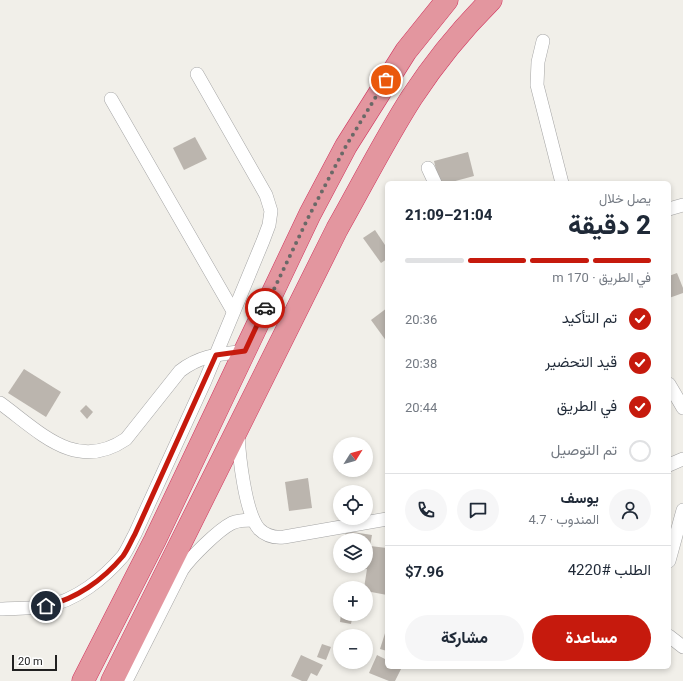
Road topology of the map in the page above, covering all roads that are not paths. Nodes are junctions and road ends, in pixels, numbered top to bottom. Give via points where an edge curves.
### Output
1 (447, 0) edge
2 (491, 0) edge
3 (543, 41) dead end
4 (197, 74) dead end
5 (111, 99) dead end
6 (428, 168) dead end
7 (434, 181) edge
8 (561, 181) edge
9 (683, 205) edge
10 (671, 208) edge
11 (233, 311) junction
12 (245, 351) junction
13 (216, 355) junction
14 (671, 389) edge
15 (0, 403) edge
16 (677, 403) edge
17 (238, 427) junction
18 (683, 459) edge
19 (671, 464) edge
20 (683, 510) edge
21 (385, 519) edge
22 (253, 520) junction
23 (671, 553) edge
24 (0, 609) edge
25 (671, 638) edge
26 (683, 647) edge
27 (83, 681) edge
28 (112, 681) edge
29 (126, 681) edge

1 - 12 highway via 406,51 346,146 310,214
2 - 17 highway via 452,42 412,97 337,229
3 - 8 street via 538,62 537,84
4 - 11 street via 266,195 271,210 263,242
5 - 11 street
6 - 7 street
9 - 10 street
11 - 13 street
12 - 13 street
12 - 27 highway via 155,540
13 - 15 street via 197,360 180,371 126,439 102,451 89,453 63,447
13 - 24 street via 124,554 86,589 67,600 46,606
14 - 16 street
17 - 22 street via 242,474
17 - 28 highway
18 - 19 street
20 - 23 street
21 - 22 street via 276,538 262,532
22 - 29 street via 239,521 226,527 190,559
25 - 26 street

